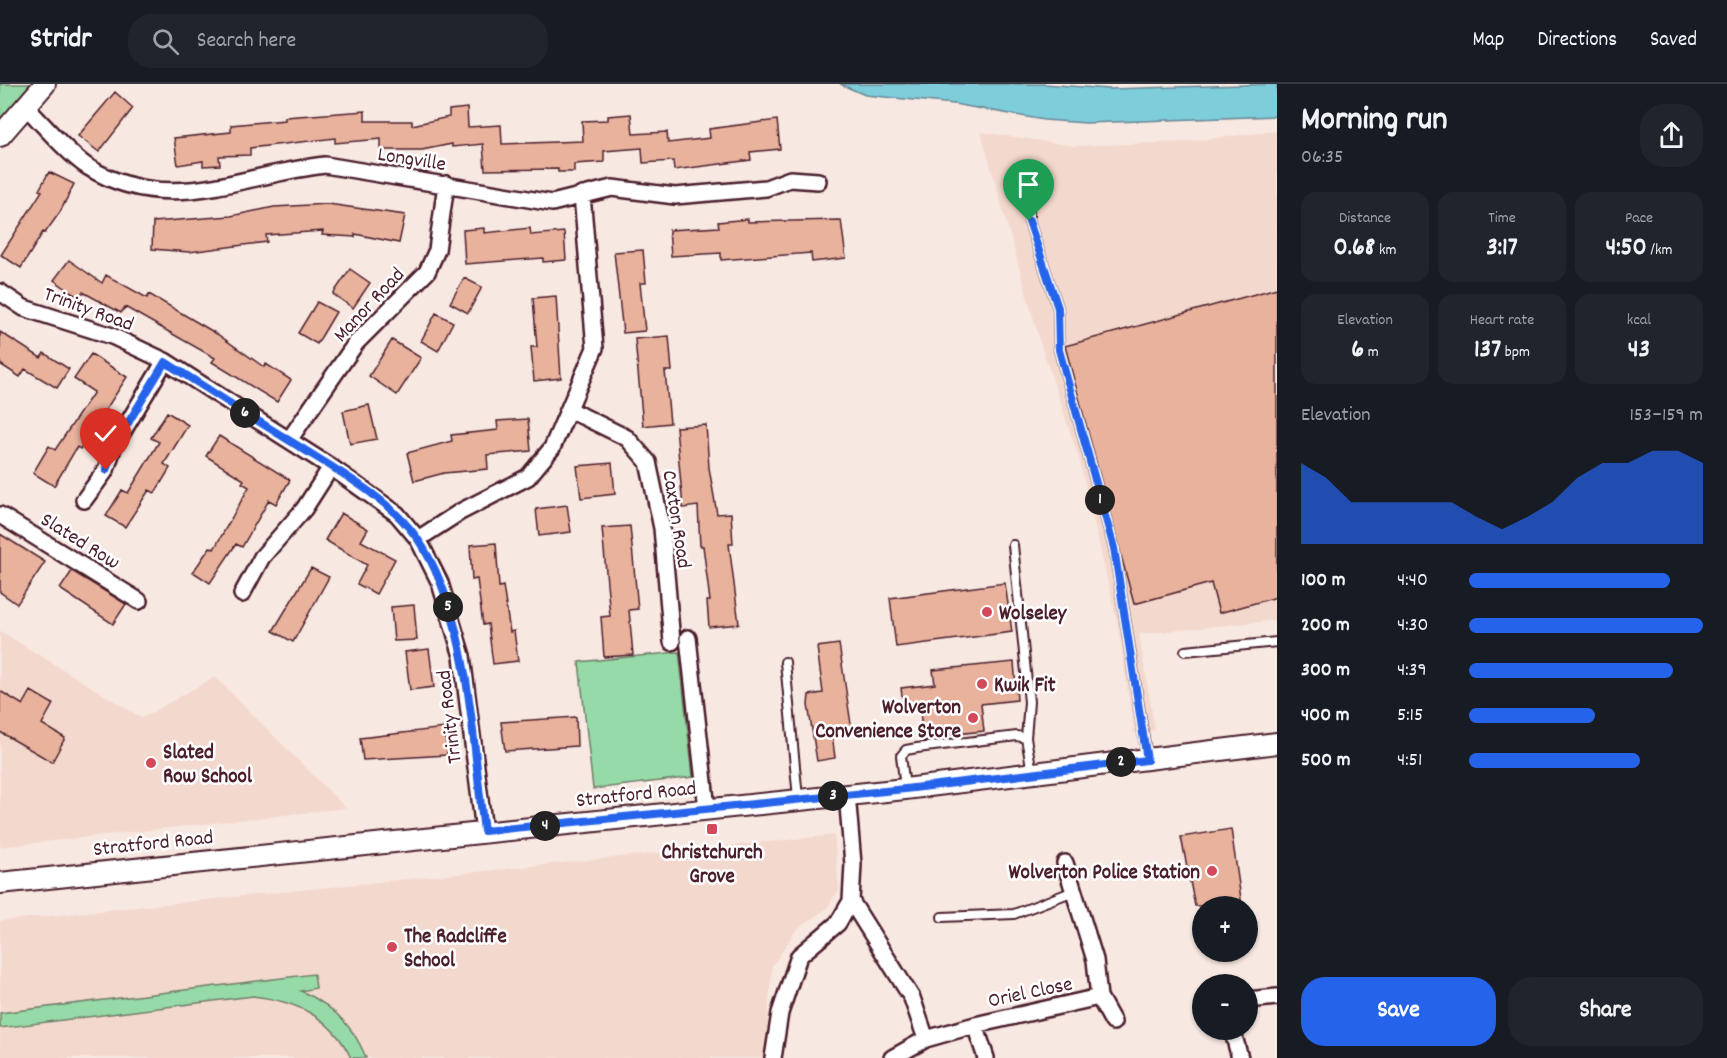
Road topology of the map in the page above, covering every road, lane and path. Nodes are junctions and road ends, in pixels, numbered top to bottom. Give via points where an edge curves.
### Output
1 (45, 84) edge
2 (25, 106) junction
3 (0, 136) edge
4 (818, 181) dead end
5 (446, 184) junction
6 (1040, 187) dead end
7 (582, 195) junction
8 (0, 292) edge
9 (165, 362) junction
10 (570, 410) junction
11 (289, 440) junction
12 (331, 467) junction
13 (84, 500) dead end
14 (0, 515) edge
15 (418, 539) junction
16 (1012, 544) dead end
17 (242, 594) dead end
18 (140, 601) dead end
19 (688, 638) dead end
20 (672, 642) dead end
21 (1277, 642) edge
22 (1185, 651) dead end
23 (785, 662) dead end
24 (1026, 738) junction
25 (1277, 743) edge
26 (1147, 760) junction
27 (1032, 773) junction
28 (905, 789) junction
29 (847, 794) junction
30 (798, 800) junction
31 (706, 809) junction
32 (484, 831) junction
33 (1065, 863) dead end
34 (0, 882) edge
35 (1074, 891) junction
36 (851, 901) junction
37 (942, 917) dead end
38 (1099, 997) junction
39 (1277, 997) edge
40 (1258, 999) edge
41 (1113, 1022) dead end
42 (975, 1024) junction
43 (926, 1039) junction
44 (1235, 1040) edge
45 (773, 1058) edge
46 (892, 1058) edge
47 (986, 1058) edge
48 (1240, 1058) edge

1 - 2 street
2 - 3 street
2 - 5 street, Longville via 87,167 121,182 170,193 223,187 325,165
4 - 7 street, Longville via 790,179 766,188 675,196 612,188
5 - 7 street, Longville via 552,202
5 - 11 street, Manor Road via 437,250 427,272 356,343
6 - 26 lane via 1029,201 1029,221 1058,308 1059,350 1114,548
7 - 10 street via 596,348
8 - 9 street, Trinity Road via 24,308 112,336
9 - 11 street, Trinity Road
9 - 13 street via 113,448 106,470
10 - 15 street via 552,448 528,477
10 - 20 street, Caxton Road via 627,438 648,462 662,528
11 - 12 street, Trinity Road
12 - 15 street, Trinity Road via 397,514
12 - 17 street via 304,509 262,557
14 - 18 street, Slated Row
15 - 32 street, Trinity Road via 440,583 462,656
16 - 24 lane via 1029,702
19 - 31 street
21 - 22 lane
23 - 30 lane
24 - 27 lane
24 - 28 lane via 906,750 901,756
25 - 26 street, Stratford Road
26 - 27 street, Stratford Road
27 - 28 street, Stratford Road
28 - 29 street, Stratford Road
29 - 30 street, Stratford Road
29 - 36 street via 853,864
30 - 31 street, Stratford Road
31 - 32 street, Stratford Road
32 - 34 street, Stratford Road
33 - 35 street, Oriel Close
35 - 37 lane via 1014,914
35 - 38 street, Oriel Close via 1095,960
36 - 43 street via 912,998
36 - 45 street via 838,923 799,956 780,1013
38 - 41 street
38 - 42 street, Oriel Close
39 - 40 street
42 - 43 street, Oriel Close
42 - 47 street, Oriel Close
43 - 46 street, Oriel Close
44 - 48 street

